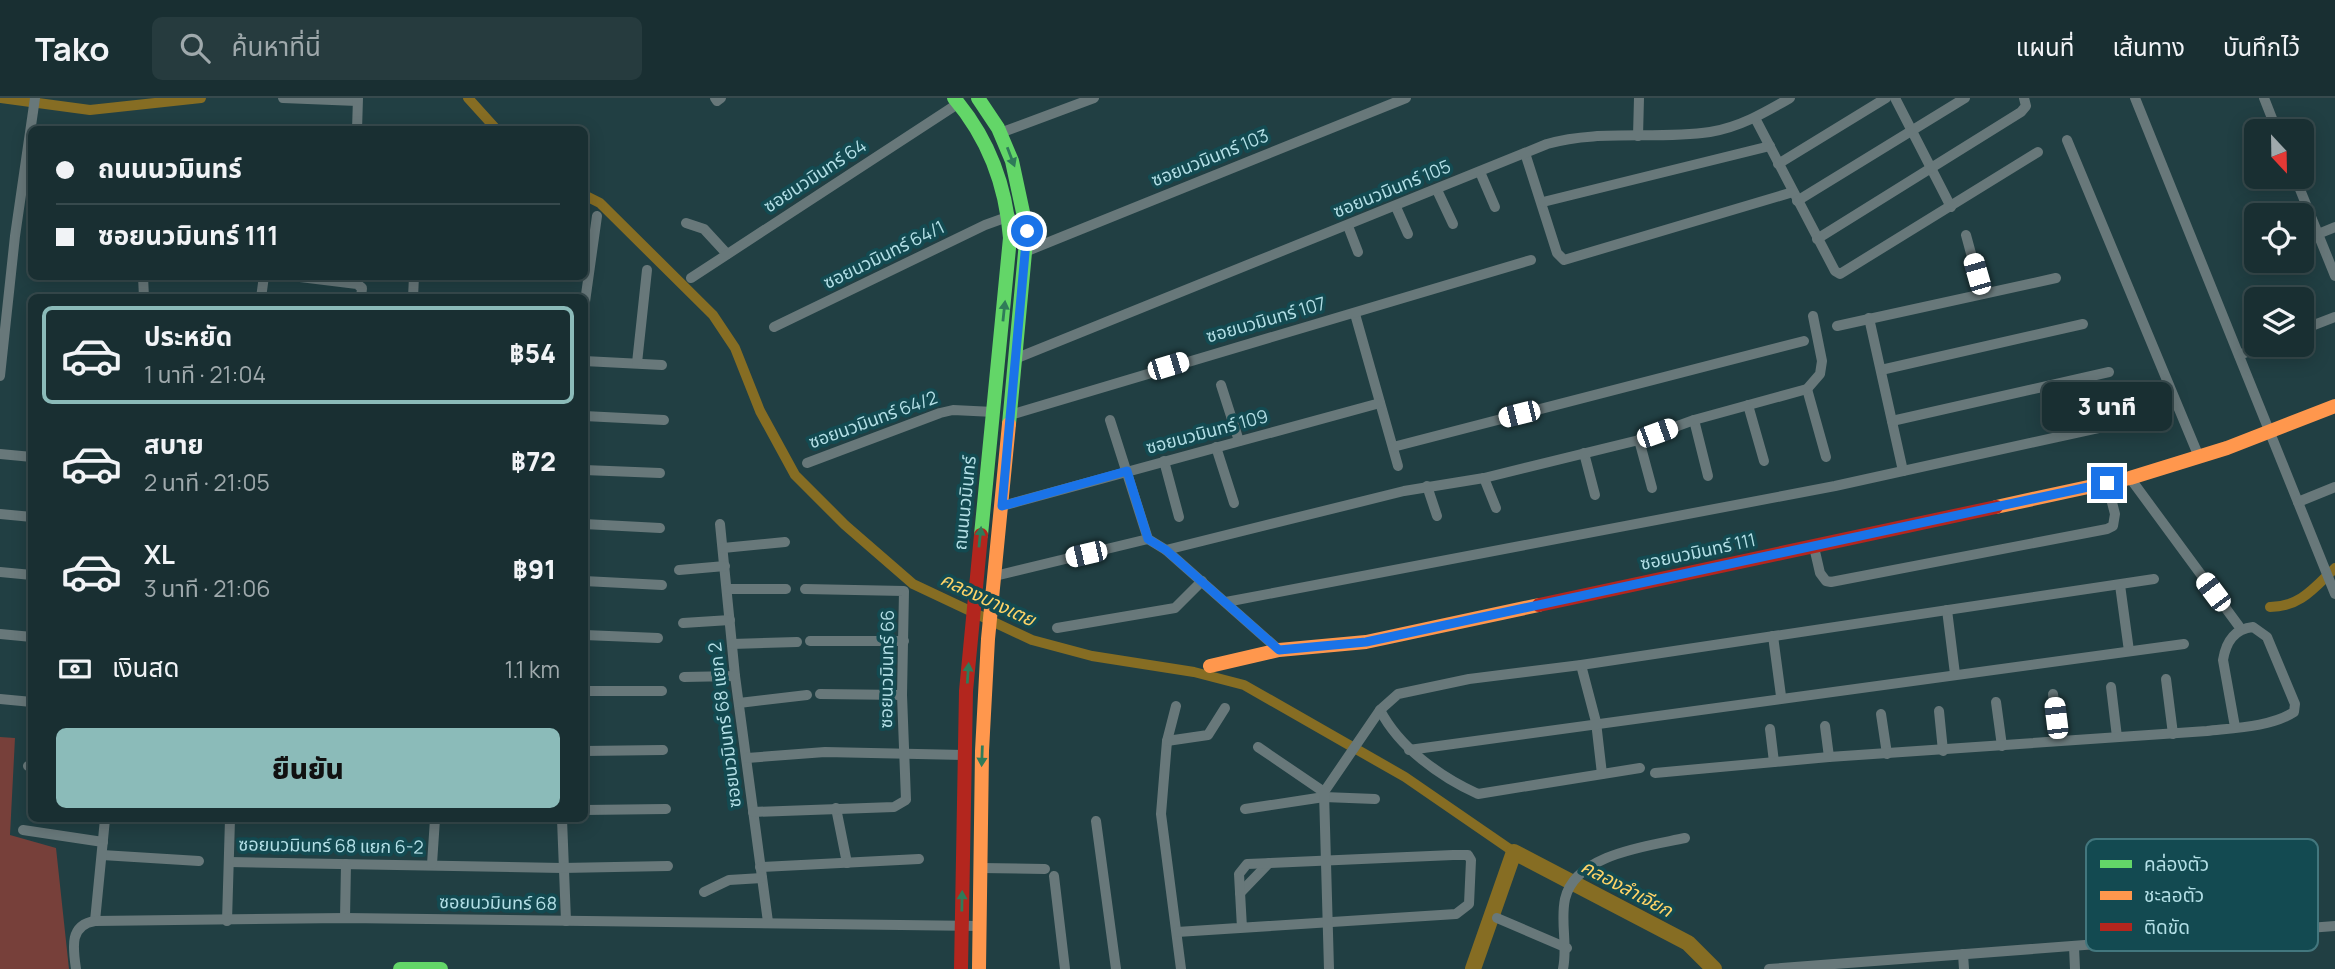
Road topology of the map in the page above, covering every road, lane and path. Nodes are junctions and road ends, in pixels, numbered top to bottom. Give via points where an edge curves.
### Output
1 (283, 98) edge
2 (296, 98) edge
3 (715, 98) edge
4 (721, 98) edge
5 (978, 98) edge
6 (1094, 98) edge
7 (1406, 98) edge
8 (1639, 98) edge
9 (1790, 98) edge
10 (1886, 98) edge
11 (1895, 98) edge
12 (1965, 98) edge
13 (2024, 98) edge
14 (2135, 98) edge
15 (2264, 98) edge
16 (35, 99) edge
17 (357, 99) edge
18 (957, 100) edge
19 (1755, 118) junction
20 (2272, 119) edge
21 (31, 126) edge
22 (357, 126) edge
23 (1912, 132) junction
24 (1000, 133) junction
25 (1638, 136) junction
26 (2067, 140) dead end
27 (1770, 146) junction
28 (28, 148) edge
29 (2038, 152) dead end
30 (1525, 153) junction
31 (1778, 164) junction
32 (1932, 170) junction
33 (1480, 172) junction
34 (2300, 189) edge
35 (1437, 190) junction
36 (1795, 197) junction
37 (1543, 202) junction
38 (1396, 206) junction
39 (1495, 207) dead end
40 (1951, 207) junction
41 (597, 216) dead end
42 (1010, 216) junction
43 (686, 223) dead end
44 (1453, 224) dead end
45 (1349, 226) junction
46 (2335, 227) edge
47 (1408, 234) dead end
48 (2318, 234) junction
49 (1966, 235) dead end
50 (1817, 239) junction
51 (588, 249) edge
52 (1027, 251) junction
53 (1358, 252) dead end
54 (727, 254) junction
55 (1531, 260) dead end
56 (647, 270) dead end
57 (2335, 276) edge
58 (691, 278) dead end
59 (2056, 278) dead end
60 (324, 280) edge
61 (361, 294) edge
62 (1982, 294) junction
63 (1355, 314) junction
64 (1813, 316) dead end
65 (2335, 317) edge
66 (1869, 318) junction
67 (2083, 324) dead end
68 (2314, 325) edge
69 (1837, 326) dead end
70 (774, 327) dead end
71 (1804, 341) dead end
72 (2244, 353) edge
73 (2239, 355) junction
74 (1017, 358) junction
75 (588, 361) edge
76 (637, 363) junction
77 (662, 365) dead end
78 (1881, 370) junction
79 (2109, 372) dead end
80 (0, 376) edge
81 (1221, 385) dead end
82 (1807, 389) junction
83 (1380, 403) junction
84 (1748, 405) junction
85 (2335, 406) edge
86 (994, 412) junction
87 (1010, 415) junction
88 (588, 416) edge
89 (1111, 419) dead end
90 (2135, 419) dead end
91 (664, 420) dead end
92 (1694, 420) junction
93 (1892, 421) junction
94 (2270, 432) junction
95 (1639, 440) junction
96 (1239, 441) junction
97 (1216, 447) junction
98 (1393, 447) junction
99 (0, 453) edge
100 (1584, 453) junction
101 (28, 456) edge
102 (1826, 457) dead end
103 (2199, 457) junction
104 (1164, 461) junction
105 (1764, 461) dead end
106 (807, 463) dead end
107 (1398, 466) dead end
108 (588, 470) edge
109 (1127, 471) junction
110 (1903, 471) junction
111 (660, 473) dead end
112 (1708, 476) dead end
113 (1484, 478) junction
114 (2130, 478) junction
115 (2107, 483) junction
116 (1427, 486) junction
117 (2335, 487) edge
118 (1652, 488) dead end
119 (1595, 495) dead end
120 (2298, 502) junction
121 (1234, 503) dead end
122 (1002, 506) junction
123 (1496, 509) dead end
124 (0, 514) edge
125 (1437, 516) dead end
126 (28, 517) edge
127 (1179, 517) dead end
128 (588, 524) edge
129 (720, 524) dead end
130 (660, 528) dead end
131 (1148, 539) junction
132 (785, 542) dead end
133 (1814, 547) junction
134 (723, 548) junction
135 (1166, 550) junction
136 (725, 566) junction
137 (679, 570) dead end
138 (0, 572) edge
139 (28, 575) edge
140 (995, 576) junction
141 (2154, 579) dead end
142 (588, 581) edge
143 (1202, 581) junction
144 (2120, 584) junction
145 (662, 585) dead end
146 (728, 589) junction
147 (786, 589) dead end
148 (805, 589) dead end
149 (2335, 594) edge
150 (1226, 602) junction
151 (1947, 610) junction
152 (730, 620) junction
153 (683, 623) dead end
154 (1057, 628) dead end
155 (2241, 629) junction
156 (0, 634) edge
157 (588, 635) edge
158 (1773, 636) junction
159 (28, 637) edge
160 (658, 638) dead end
161 (810, 641) dead end
162 (904, 641) junction
163 (797, 642) dead end
164 (732, 644) junction
165 (2184, 644) dead end
166 (1279, 650) junction
167 (2129, 651) junction
168 (1581, 665) junction
169 (1210, 666) dead end
170 (1955, 674) junction
171 (735, 676) junction
172 (684, 677) dead end
173 (2166, 679) dead end
174 (2111, 687) dead end
175 (588, 691) edge
176 (662, 691) dead end
177 (820, 694) dead end
178 (2053, 694) dead end
179 (807, 695) dead end
180 (902, 695) junction
181 (1781, 696) junction
182 (0, 699) edge
183 (28, 702) edge
184 (1996, 702) dead end
185 (739, 703) junction
186 (1176, 706) dead end
187 (1224, 708) dead end
188 (1380, 710) junction
189 (1939, 711) dead end
190 (1881, 714) dead end
191 (1596, 722) junction
192 (1825, 726) dead end
193 (2235, 727) junction
194 (1770, 729) dead end
195 (2173, 734) junction
196 (2117, 737) junction
197 (1167, 741) junction
198 (2059, 741) junction
199 (2002, 746) junction
200 (1258, 747) dead end
201 (663, 750) dead end
202 (1409, 750) junction
203 (588, 751) edge
204 (1943, 751) junction
205 (904, 752) junction
206 (1887, 754) junction
207 (964, 755) junction
208 (1829, 757) junction
209 (747, 758) junction
210 (1774, 762) junction
211 (1640, 768) dead end
212 (1655, 773) dead end
213 (1602, 774) junction
214 (1324, 794) junction
215 (1374, 799) dead end
216 (836, 808) junction
217 (666, 809) dead end
218 (1245, 809) dead end
219 (588, 810) edge
220 (753, 812) junction
221 (1096, 821) dead end
222 (105, 822) edge
223 (230, 822) edge
224 (435, 822) edge
225 (562, 822) edge
226 (23, 830) dead end
227 (1685, 838) dead end
228 (103, 842) junction
229 (102, 855) junction
230 (919, 859) dead end
231 (199, 861) dead end
232 (1324, 861) junction
233 (229, 862) junction
234 (847, 863) junction
235 (1269, 863) junction
236 (346, 864) junction
237 (432, 864) junction
238 (668, 866) dead end
239 (562, 868) junction
240 (980, 868) junction
241 (761, 872) junction
242 (704, 892) dead end
243 (1240, 893) junction
244 (345, 918) junction
245 (1497, 918) dead end
246 (95, 921) junction
247 (228, 921) junction
248 (566, 921) junction
249 (768, 922) junction
250 (1328, 922) junction
251 (962, 926) junction
252 (979, 926) junction
253 (1242, 928) junction
254 (1177, 932) junction
255 (2086, 946) edge
256 (2074, 947) junction
257 (1567, 948) junction
258 (1964, 954) junction
259 (1845, 967) edge
260 (420, 968) edge
261 (76, 969) edge
262 (400, 969) edge
263 (441, 969) edge
264 (961, 969) edge
265 (979, 969) edge
266 (1065, 969) edge
267 (1116, 969) edge
268 (1181, 969) edge
269 (1329, 969) edge
270 (1563, 969) edge
271 (1769, 969) edge
272 (1964, 969) edge
273 (2075, 969) edge

1 - 2 street
2 - 17 street
3 - 4 street
5 - 24 main road, ถนนนวมินทร์
6 - 24 street
7 - 52 street, ซอยนวมินทร์ 103
8 - 25 street
9 - 19 street, ซอยนวมินทร์ 105
10 - 31 street
11 - 23 street
12 - 23 street
13 - 32 street via 2026,106 2021,112
14 - 73 street
15 - 20 street
16 - 21 street
17 - 22 street
18 - 42 main road, ถนนนวมินทร์ via 991,155
18 - 54 street, ซอยนวมินทร์ 64
19 - 25 street, ซอยนวมินทร์ 105 via 1710,132
19 - 27 street
23 - 32 street
23 - 36 street
24 -> 52 main road, ถนนนวมินทร์ via 1022,192
25 - 30 street, ซอยนวมินทร์ 105 via 1559,141
26 - 103 street
27 - 31 street
27 - 37 street
28 - 80 street
29 - 40 street
30 - 33 street, ซอยนวมินทร์ 105
30 - 37 street
31 - 36 street
32 - 40 street
32 - 50 street
33 - 35 street, ซอยนวมินทร์ 105
33 - 39 street
34 - 48 street
35 - 38 street, ซอยนวมินทร์ 105
35 - 44 street
36 - 37 street via 1564,260 1557,253
36 - 50 street
38 - 45 street, ซอยนวมินทร์ 105
38 - 47 street
40 - 50 street via 1843,273 1835,271
41 - 51 street
42 - 70 street, ซอยนวมินทร์ 64/1
86 -> 42 main road, ถนนนวมินทร์
43 - 54 street via 704,229
45 - 53 street
45 - 74 street, ซอยนวมินทร์ 105
46 - 48 street
48 - 57 street
49 - 62 street
52 - 74 main road, ถนนนวมินทร์
54 - 58 street, ซอยนวมินทร์ 64
55 - 63 street, ซอยนวมินทร์ 107
56 - 76 street
59 - 62 street
60 - 61 street via 357,284
62 - 66 street
63 - 83 street
63 - 87 street, ซอยนวมินทร์ 107
64 - 82 street via 1822,361 1820,374
65 - 68 street
66 - 69 street
66 - 78 street
67 - 78 street
71 - 98 street
72 - 73 street
73 - 94 street
74 - 87 main road, ถนนนวมินทร์
75 - 76 street
76 - 77 street
78 - 93 street
79 - 93 street
81 - 96 street
82 - 84 street
82 - 102 street
83 - 96 street, ซอยนวมินทร์ 109
83 - 98 street
84 - 92 street
84 - 105 street
85 - 94 main road, ซอยนวมินทร์ 111
86 - 106 street, ซอยนวมินทร์ 64/2 via 940,413
207 -> 86 main road, ถนนนวมินทร์ via 970,633
87 - 122 main road, ถนนนวมินทร์
88 - 91 street
89 - 109 street
90 - 110 street
92 - 95 street
92 - 112 street
93 - 110 street
94 - 103 main road, ซอยนวมินทร์ 111
94 - 120 street
95 - 100 street
95 - 118 street
96 - 97 street, ซอยนวมินทร์ 109
97 - 104 street, ซอยนวมินทร์ 109
97 - 121 street
98 - 107 street
99 - 101 street
100 - 113 street
100 - 119 street
103 - 114 main road, ซอยนวมินทร์ 111
104 - 109 street, ซอยนวมินทร์ 109
104 - 127 street
108 - 111 street
109 - 122 street, ซอยนวมินทร์ 109
109 - 131 street
110 - 150 street
113 - 116 street
113 - 123 street
114 - 115 main road, ซอยนวมินทร์ 111
114 - 155 street
115 - 133 main road, ซอยนวมินทร์ 111
115 - 133 street via 2115,514 2113,526 2107,529 1831,582 1820,573
116 - 125 street
116 - 135 street
117 - 120 street
120 - 149 street
122 - 140 main road, ถนนนวมินทร์
124 - 126 street
128 - 130 street
129 - 134 street, ซอยนวมินทร์ 68 แยก 2
131 - 135 street
131 - 140 street
132 - 134 street
133 - 166 main road, ซอยนวมินทร์ 111 via 1366,642
134 - 136 street, ซอยนวมินทร์ 68 แยก 2
135 - 143 street
136 - 137 street
136 - 146 street, ซอยนวมินทร์ 68 แยก 2
138 - 139 street
140 -> 240 main road, ถนนนวมินทร์ via 988,639
141 - 144 street
142 - 145 street
143 - 150 street
143 - 154 street via 1175,608
144 - 151 street
144 - 167 street
146 - 147 street
146 - 152 street, ซอยนวมินทร์ 68 แยก 2
148 - 162 street, ซอยนวมินทร์ 66 via 900,589 906,595
150 - 166 street
151 - 158 street
151 - 170 street
152 - 153 street
152 - 164 street, ซอยนวมินทร์ 68 แยก 2
155 - 193 street via 2227,643 2224,660
155 - 193 street via 2253,627 2267,637 2296,710 2284,717
156 - 159 street
157 - 160 street
158 - 168 street
158 - 181 street
161 - 162 street
162 - 180 street, ซอยนวมินทร์ 66
163 - 164 street
164 - 171 street, ซอยนวมินทร์ 68 แยก 2
165 - 167 street
166 - 169 main road, ซอยนวมินทร์ 111
167 - 170 street
168 - 188 street via 1469,679 1398,694
168 - 191 street
170 - 181 street
171 - 172 street
171 - 185 street, ซอยนวมินทร์ 68 แยก 2
173 - 195 street
174 - 196 street
175 - 176 street
177 - 180 street
178 - 198 street
179 - 185 street
180 - 205 street, ซอยนวมินทร์ 66
181 - 191 street
182 - 183 street
184 - 199 street
185 - 209 street, ซอยนวมินทร์ 68 แยก 2
186 - 197 street
187 - 197 street via 1208,735
188 - 202 street
188 - 214 street
189 - 204 street
190 - 206 street
191 - 202 street
191 - 213 street
192 - 208 street
193 - 195 street
194 - 210 street
195 - 196 street
196 - 198 street
197 - 254 street via 1161,814
198 - 199 street
199 - 204 street
200 - 214 street
201 - 203 street
202 - 213 street via 1478,793
204 - 206 street
205 - 207 street, ซอยนวมินทร์ 66
205 - 209 street
205 - 216 street, ซอยนวมินทร์ 66 via 906,800 894,807
206 - 208 street
251 -> 207 main road, ถนนนวมินทร์
208 - 210 street
209 - 220 street, ซอยนวมินทร์ 68 แยก 2
210 - 212 street
211 - 213 street
214 - 215 street
214 - 218 street
214 - 232 street
216 - 220 street
216 - 234 street
217 - 219 street
220 - 241 street, ซอยนวมินทร์ 68 แยก 2
221 - 267 street
222 - 228 street
223 - 233 street
224 - 237 street
225 - 239 street
226 - 228 street
227 - 257 street via 1637,848 1587,866 1566,895
228 - 229 street
229 - 231 street
229 - 246 street
230 - 234 street
232 - 235 street
232 - 250 street
232 - 250 street via 1468,855 1473,868 1469,904 1461,912
233 - 236 street, ซอยนวมินทร์ 68 แยก 6-2
233 - 247 street
234 - 241 street
235 - 243 street
235 - 243 street via 1247,864 1241,869
236 - 237 street, ซอยนวมินทร์ 68 แยก 6-2
236 - 244 street
237 - 239 street, ซอยนวมินทร์ 68 แยก 6-2
238 - 239 street, ซอยนวมินทร์ 68 แยก 6-2
239 - 248 street
240 - 252 main road, ถนนนวมินทร์
240 - 266 street via 1049,873
241 - 242 street
241 - 249 street, ซอยนวมินทร์ 68 แยก 2
243 - 253 street
244 - 247 street, ซอยนวมินทร์ 68
244 - 248 street, ซอยนวมินทร์ 68
245 - 257 street
246 - 247 street, ซอยนวมินทร์ 68
246 - 261 street via 76,930 72,942
248 - 249 street, ซอยนวมินทร์ 68
249 - 251 street, ซอยนวมินทร์ 68
250 - 253 street
250 - 269 street
251 - 252 street, ซอยนวมินทร์ 68
251 - 264 main road, ถนนนวมินทร์
252 - 265 main road, ถนนนวมินทร์
253 - 254 street
254 - 268 street
255 - 256 street
256 - 258 street
256 - 273 street
257 - 270 street
258 - 259 street
258 - 272 street
259 - 271 street
260 - 262 main road
260 - 263 main road

